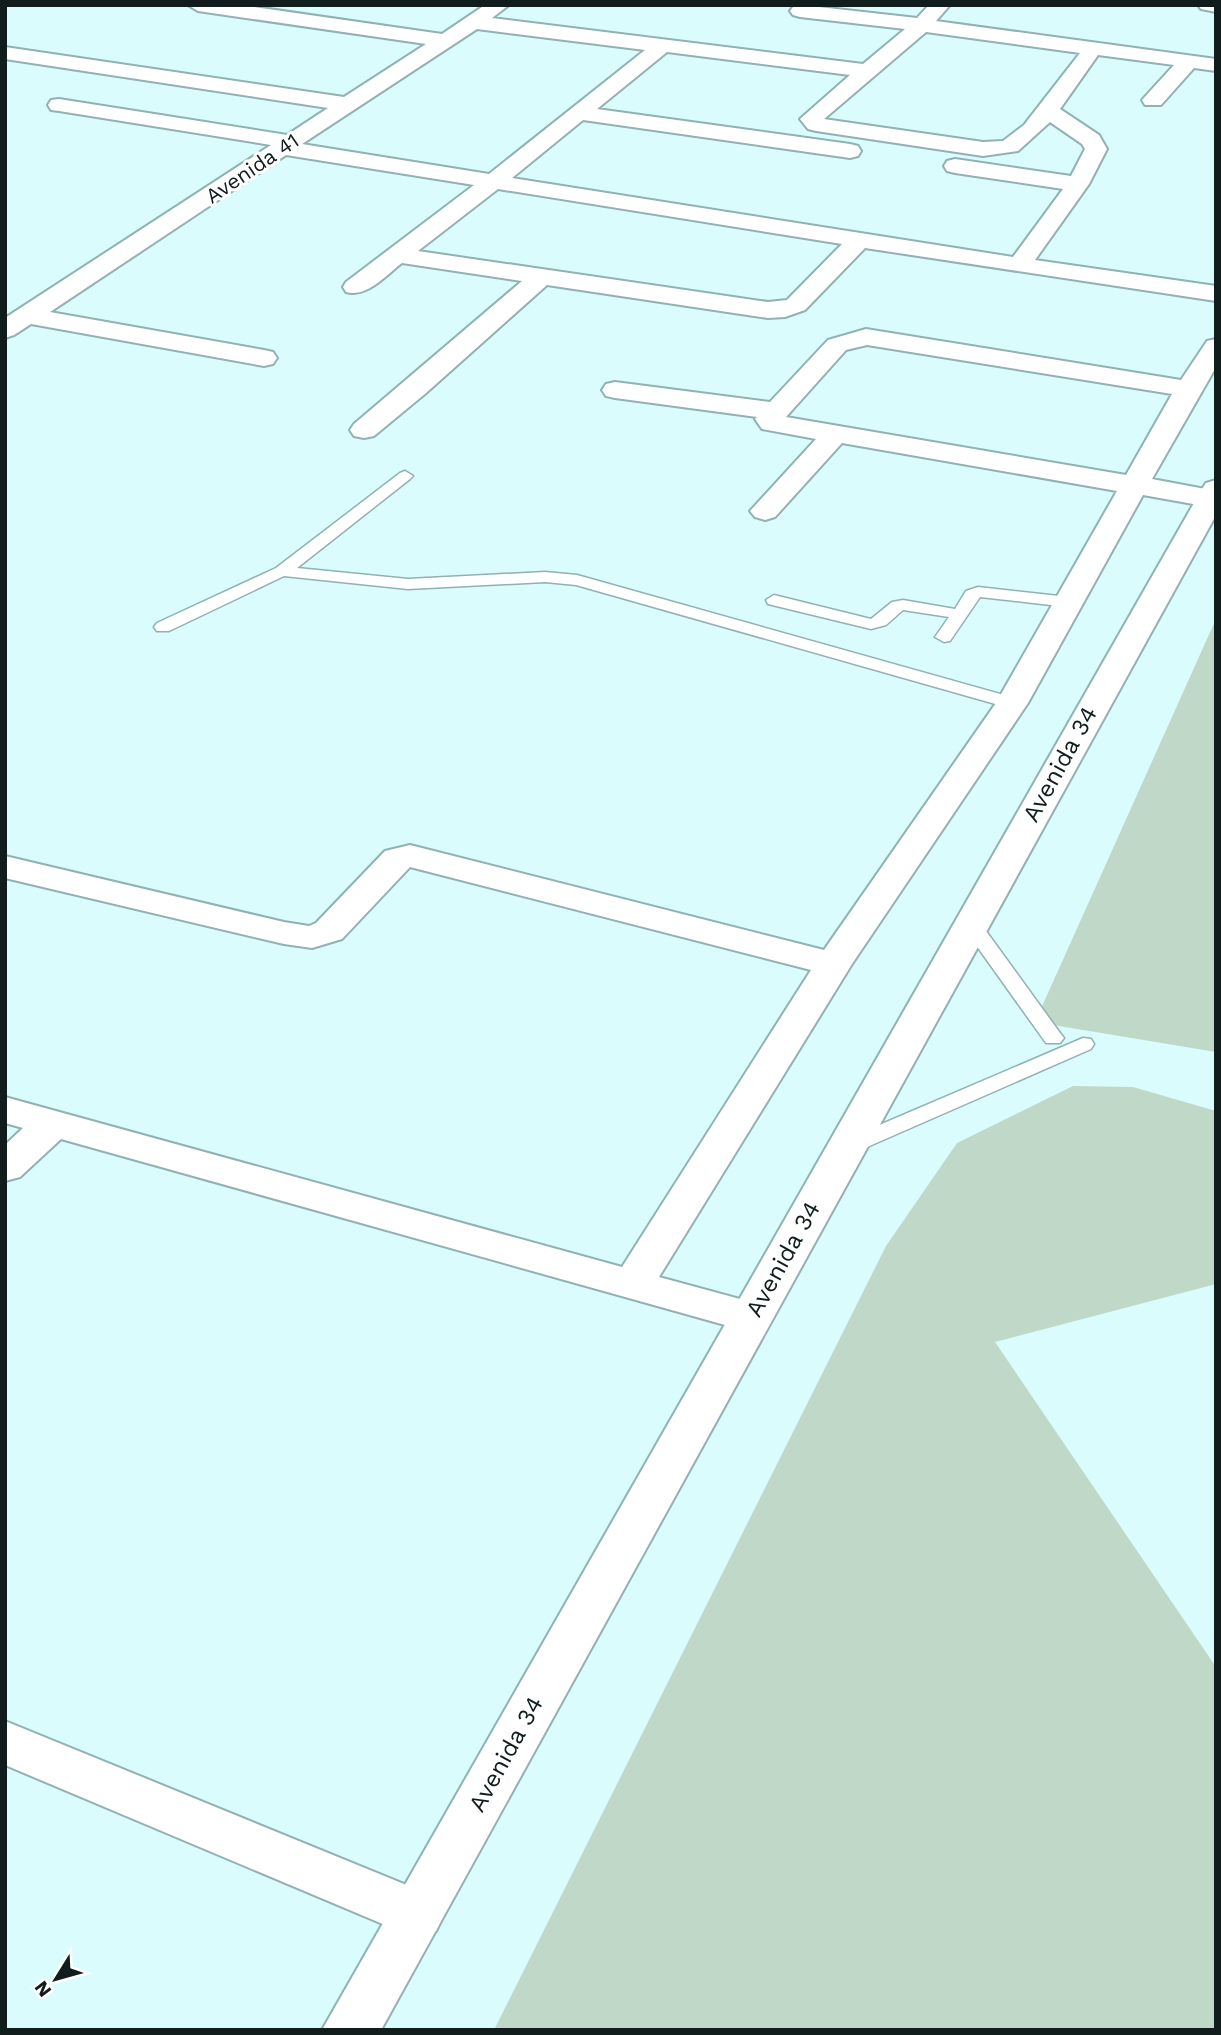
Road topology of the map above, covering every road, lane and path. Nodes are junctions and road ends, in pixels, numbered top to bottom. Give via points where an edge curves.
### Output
1 (198, 5) edge
2 (499, 5) edge
3 (940, 5) edge
4 (1208, 5) edge
5 (1216, 6) edge
6 (800, 11) dead end
7 (472, 22) junction
8 (922, 25) junction
9 (443, 40) junction
10 (660, 47) junction
11 (1093, 48) junction
12 (5, 53) edge
13 (1189, 61) junction
14 (1216, 65) edge
15 (865, 71) junction
16 (1153, 100) dead end
17 (346, 104) junction
18 (59, 105) dead end
19 (1048, 111) junction
20 (579, 113) junction
21 (287, 145) junction
22 (876, 155) dead end
23 (902, 159) dead end
24 (494, 181) junction
25 (1078, 184) junction
26 (859, 240) junction
27 (396, 256) junction
28 (1019, 265) junction
29 (542, 276) junction
30 (355, 287) dead end
31 (1216, 294) edge
32 (30, 316) junction
33 (5, 330) edge
34 (1216, 347) edge
35 (264, 358) dead end
36 (1188, 389) junction
37 (615, 390) dead end
38 (775, 411) junction
39 (364, 430) dead end
40 (835, 434) junction
41 (405, 476) dead end
42 (1133, 485) junction
43 (1213, 493) edge
44 (765, 511) dead end
45 (282, 571) junction
46 (774, 600) dead end
47 (1069, 602) junction
48 (960, 615) junction
49 (163, 627) dead end
50 (944, 637) dead end
51 (1012, 703) junction
52 (5, 867) edge
53 (971, 924) junction
54 (833, 964) junction
55 (1053, 1038) dead end
56 (1083, 1044) dead end
57 (5, 1110) edge
58 (52, 1124) junction
59 (845, 1148) junction
60 (5, 1168) edge
61 (632, 1286) junction
62 (750, 1317) junction
63 (5, 1742) edge
64 (416, 1914) junction
65 (351, 2030) edge

1 - 9 street
2 - 7 street, Avenida 41
3 - 8 street
4 - 5 street
6 - 8 street
7 - 9 street, Avenida 41
7 - 10 street
8 - 11 street
8 - 15 street
9 - 17 street, Avenida 41
10 - 15 street
10 - 20 street
11 - 13 street
11 - 19 street
12 - 17 street
13 - 14 street
13 - 16 street
15 - 19 street via 811,119 830,127 983,149 1010,146
17 - 21 street, Avenida 41
18 - 21 street
19 - 25 street via 1091,140 1096,149
20 - 22 street
20 - 24 street
21 - 24 street
21 - 32 street, Avenida 41
23 - 25 street
24 - 26 street
24 - 27 street
25 - 28 street
26 - 28 street
26 - 29 street via 796,305 785,309 747,308
27 - 29 street
27 - 30 street
28 - 31 street
29 - 39 street
32 - 33 street, Avenida 41
32 - 35 street
34 - 36 street
36 - 38 street via 866,337 837,345
36 - 42 street
37 - 38 street
38 - 40 street via 769,419 772,423
40 - 42 street
40 - 44 street
41 - 45 lane
42 - 43 street
42 - 47 street
43 - 53 street, Avenida 34
45 - 49 lane
45 - 51 lane via 408,584 545,577 578,580
46 - 48 lane via 871,624 883,622 905,604
47 - 48 lane via 985,591 972,595
47 - 51 street
48 - 50 lane
51 - 54 street
52 - 54 street via 312,937 329,931 398,859 410,856
53 - 55 lane
53 - 59 street, Avenida 34
54 - 61 street
56 - 59 lane
57 - 58 street
58 - 60 street
58 - 61 street
59 - 62 street, Avenida 34
61 - 62 street
62 - 64 street, Avenida 34
63 - 64 street
64 - 65 street, Avenida 34

